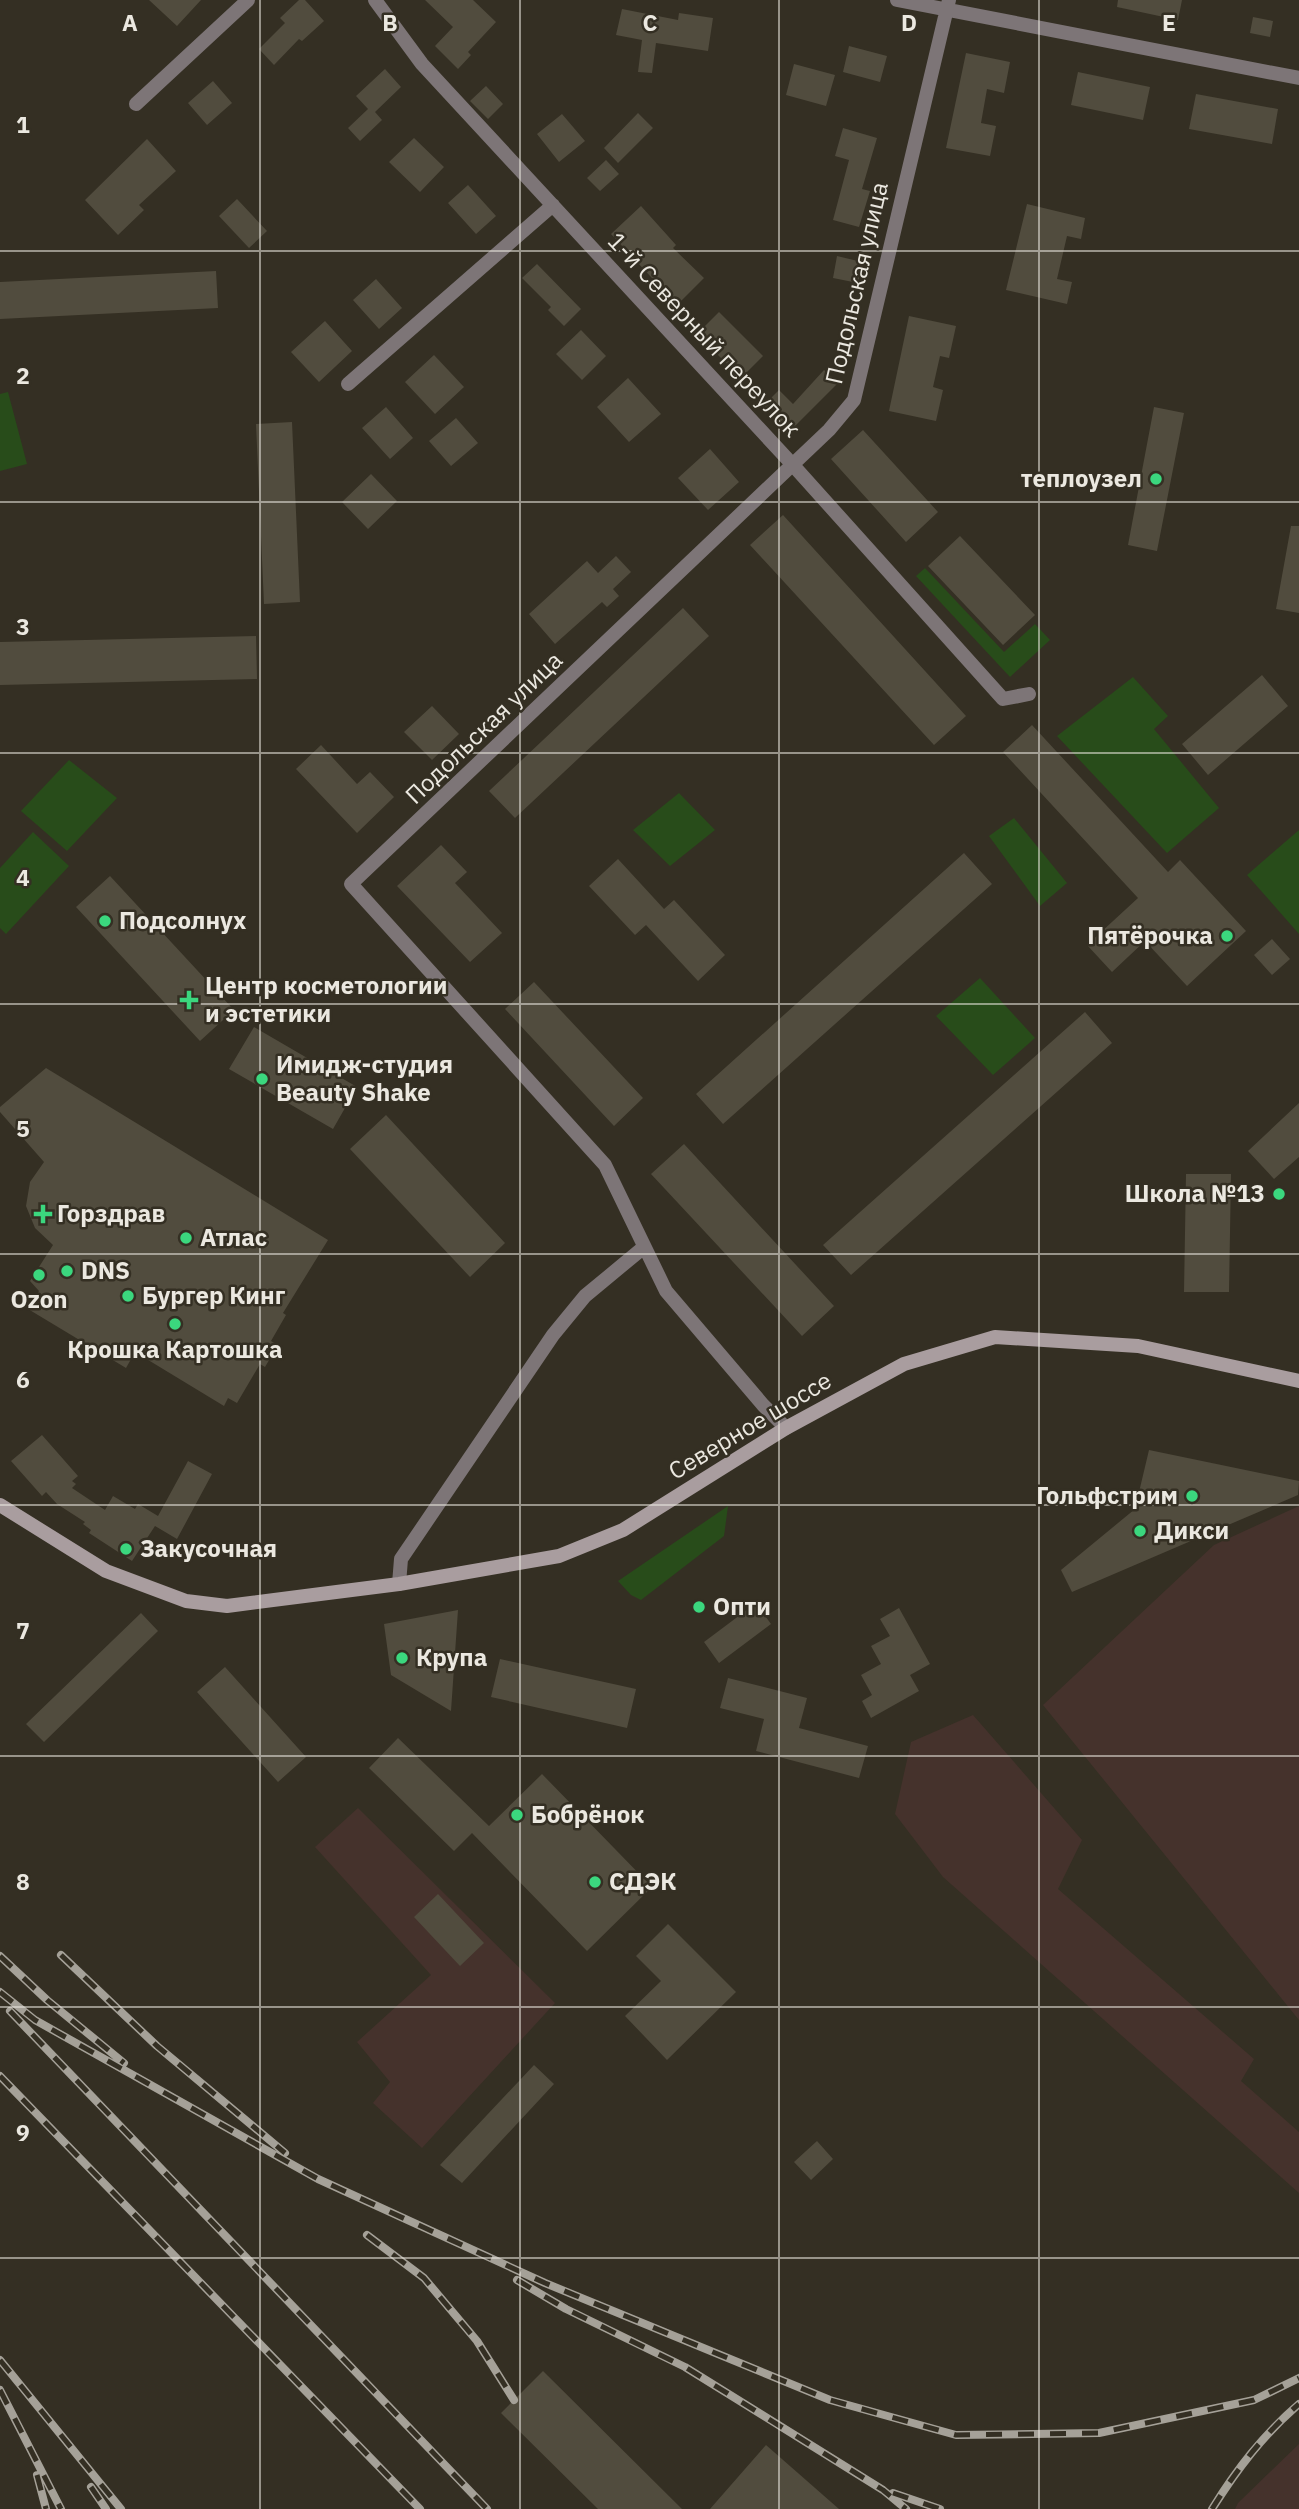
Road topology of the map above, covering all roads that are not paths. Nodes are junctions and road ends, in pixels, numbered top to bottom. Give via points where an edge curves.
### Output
1 (248, 0) edge
2 (374, 0) edge
3 (897, 0) edge
4 (948, 5) edge
5 (1299, 78) edge
6 (136, 104) dead end
7 (553, 205) junction
8 (348, 384) dead end
9 (792, 464) junction
10 (1029, 694) dead end
11 (643, 1248) junction
12 (1299, 1381) edge
13 (786, 1428) junction
14 (0, 1505) edge
15 (399, 1584) junction

1 - 6 street
2 - 7 street, 1-й Северный переулок via 422,64
3 - 4 street
4 - 5 street
4 - 9 street, Подольская улица via 854,400
7 - 8 street
7 - 9 street, 1-й Северный переулок
9 - 10 street, 1-й Северный переулок via 1003,699
9 - 11 street, Подольская улица via 351,884 606,1165
11 - 13 street, Подольская улица via 666,1291
11 - 15 street via 585,1296 553,1335 401,1559
12 - 13 main road, Северное шоссе via 1138,1346 995,1337 904,1364
13 - 15 main road, Северное шоссе via 623,1530 582,1549
14 - 15 main road, Северное шоссе via 106,1571 186,1601 227,1606

